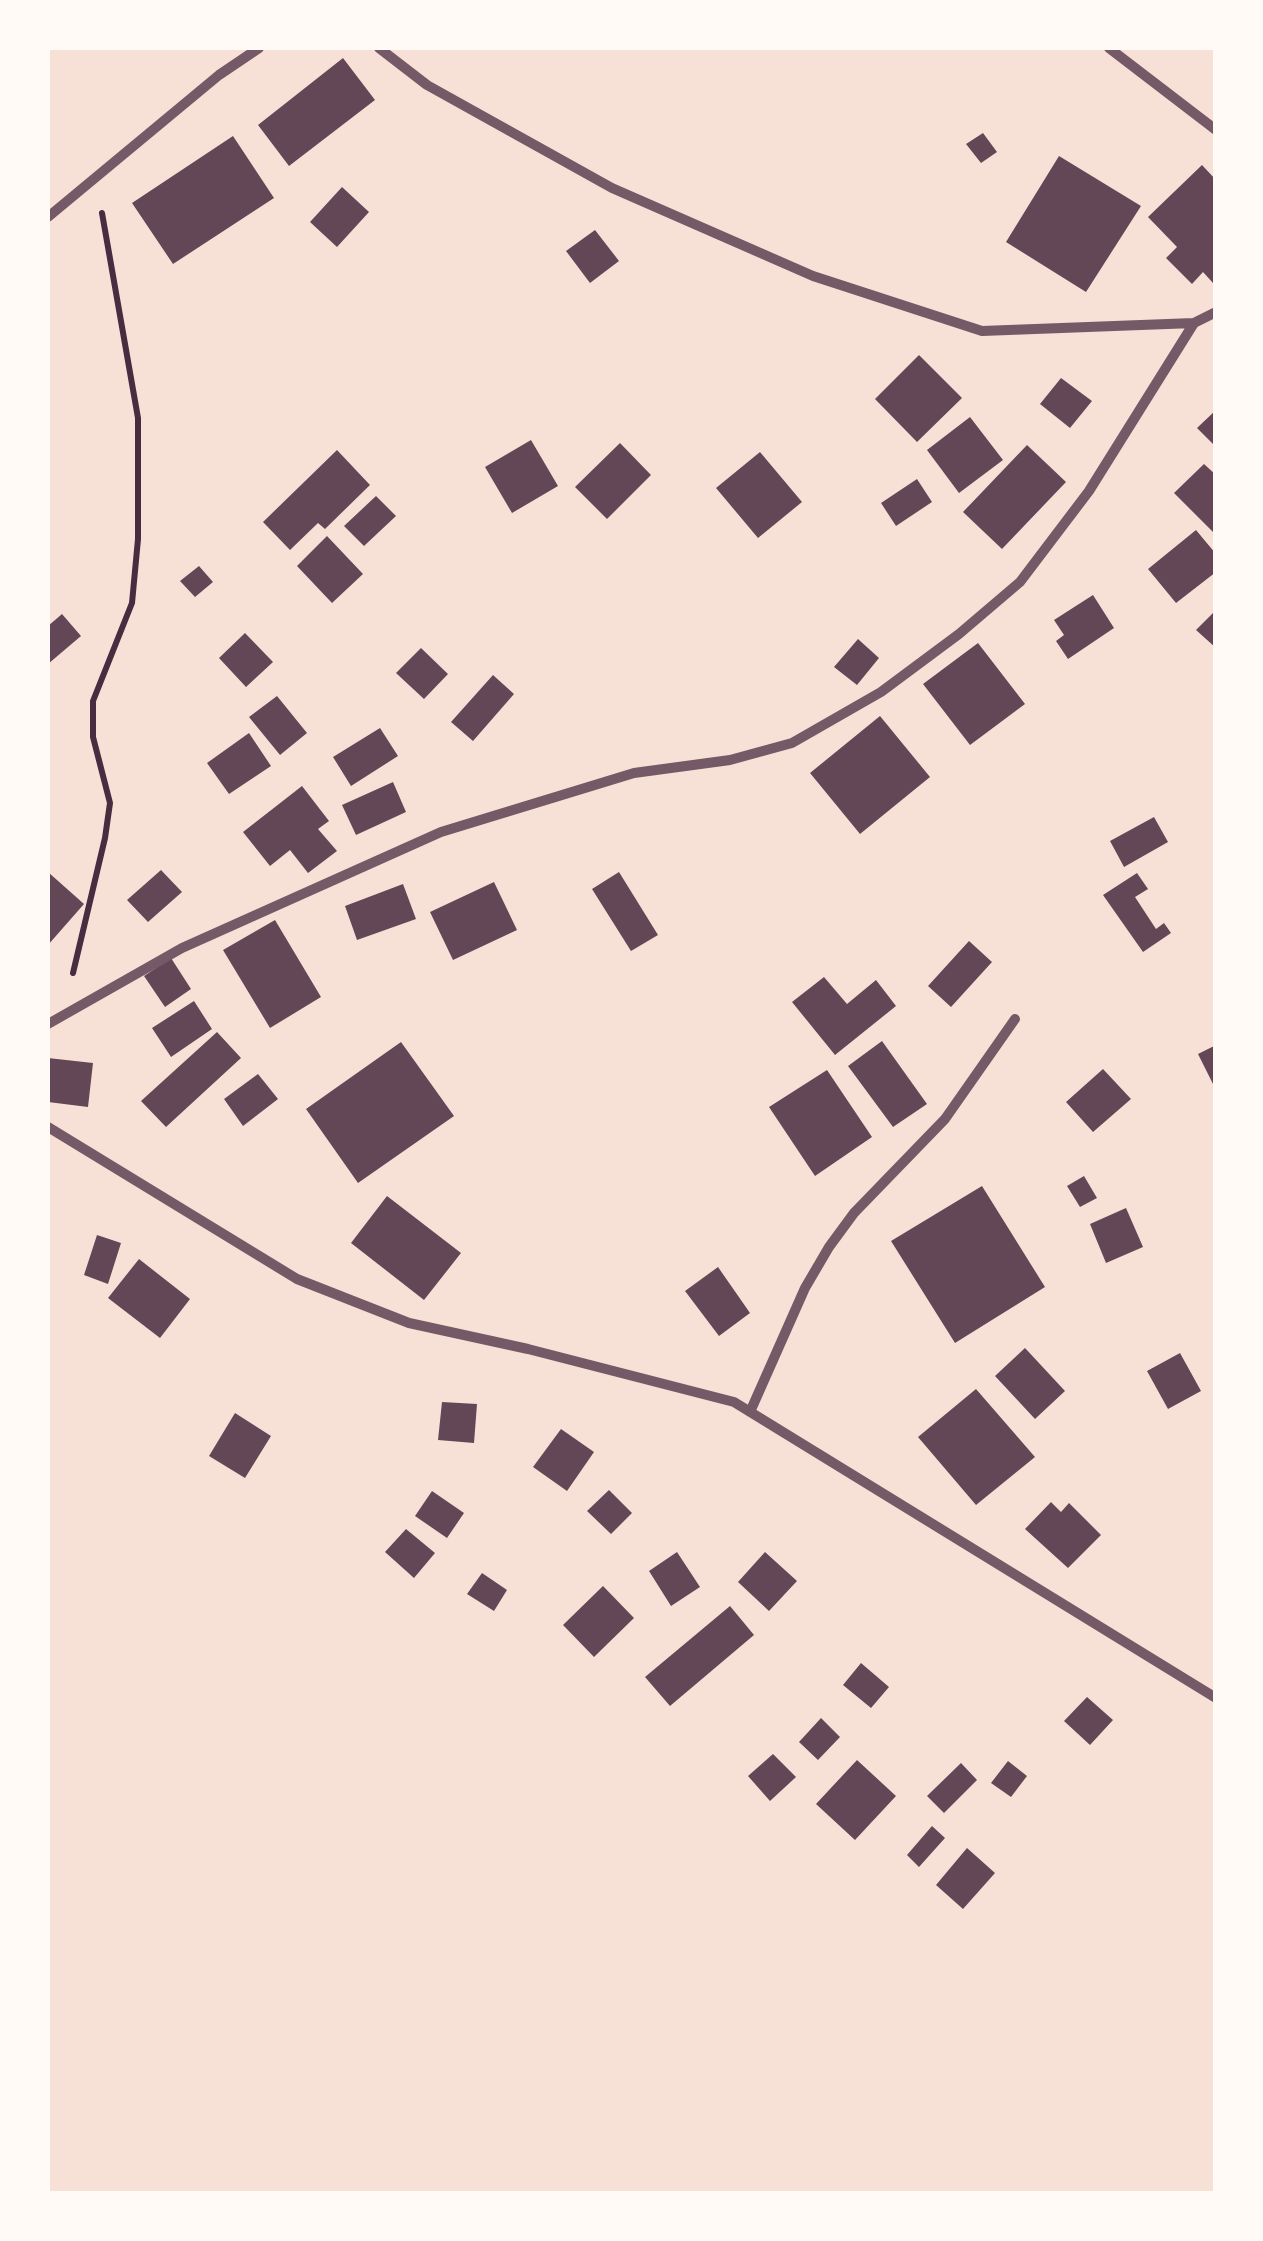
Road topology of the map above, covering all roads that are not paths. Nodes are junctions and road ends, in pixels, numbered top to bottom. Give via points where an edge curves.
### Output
1 (259, 48) edge
2 (378, 48) edge
3 (1108, 48) edge
4 (1216, 130) edge
5 (48, 218) edge
6 (1216, 312) edge
7 (1194, 323) junction
8 (1014, 1020) dead end
9 (48, 1024) edge
10 (48, 1127) edge
11 (750, 1412) junction
12 (1214, 1694) edge

1 - 5 street
2 - 7 street via 427,85 612,188 813,276 982,331
3 - 4 street
6 - 7 street
7 - 9 street via 1089,491 1020,582 881,692 792,742 730,760 634,772 441,832 182,948
8 - 11 street via 945,1119 830,1247
10 - 11 street via 296,1279 409,1322 734,1402
11 - 12 street

